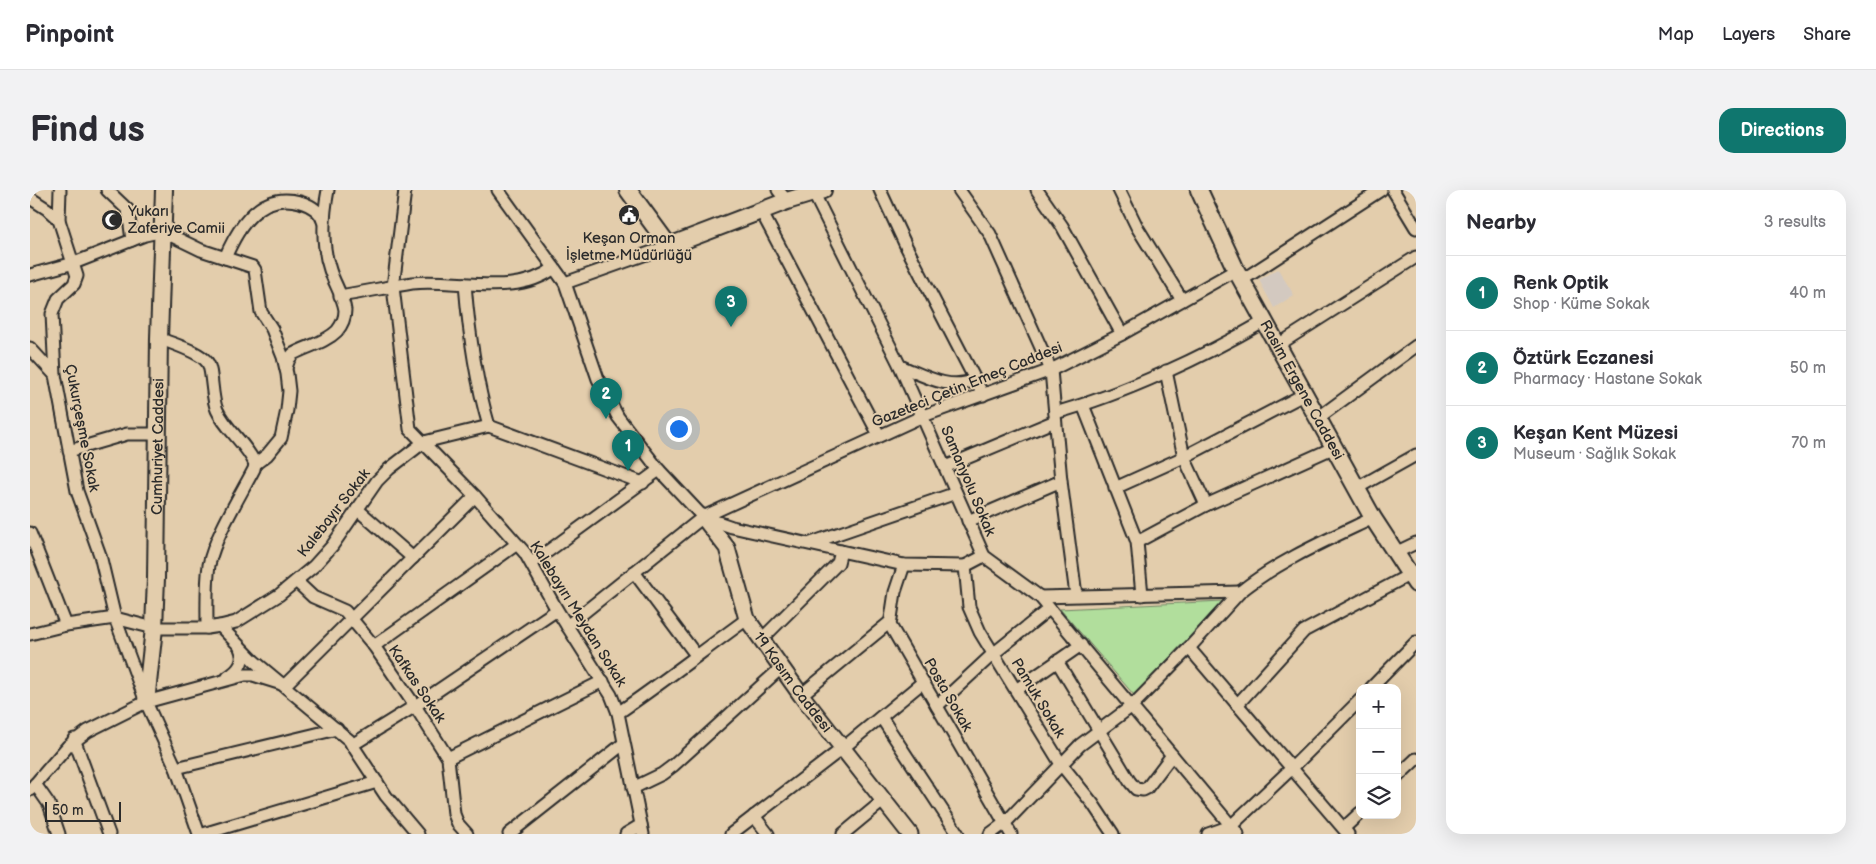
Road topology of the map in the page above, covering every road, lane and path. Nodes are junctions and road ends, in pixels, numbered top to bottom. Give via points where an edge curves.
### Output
1 (60, 190) edge
2 (107, 190) edge
3 (164, 190) edge
4 (328, 190) edge
5 (405, 190) edge
6 (498, 190) edge
7 (620, 190) edge
8 (628, 190) edge
9 (880, 190) edge
10 (959, 190) edge
11 (1037, 190) edge
12 (1120, 190) edge
13 (1198, 190) edge
14 (1381, 190) edge
15 (1393, 190) edge
16 (816, 191) edge
17 (783, 196) edge
18 (30, 198) edge
19 (325, 204) junction
20 (314, 208) junction
21 (1412, 210) edge
22 (761, 211) junction
23 (59, 220) junction
24 (323, 220) junction
25 (1416, 228) edge
26 (163, 233) junction
27 (132, 240) junction
28 (666, 247) junction
29 (1416, 257) edge
30 (225, 258) junction
31 (74, 263) junction
32 (554, 268) junction
33 (30, 275) edge
34 (1239, 275) junction
35 (565, 283) junction
36 (465, 284) junction
37 (394, 287) junction
38 (340, 296) junction
39 (1182, 300) junction
40 (1265, 321) junction
41 (1122, 334) junction
42 (159, 338) junction
43 (1278, 345) junction
44 (1416, 346) edge
45 (30, 348) edge
46 (900, 366) junction
47 (286, 368) junction
48 (1051, 370) junction
49 (1166, 371) junction
50 (55, 375) junction
51 (975, 380) junction
52 (983, 394) junction
53 (1305, 394) junction
54 (1083, 405) junction
55 (923, 416) junction
56 (1055, 417) junction
57 (1318, 418) junction
58 (489, 426) junction
59 (159, 434) junction
60 (879, 435) junction
61 (424, 442) junction
62 (1335, 447) junction
63 (69, 451) junction
64 (1416, 455) edge
65 (1184, 457) junction
66 (255, 464) junction
67 (945, 467) junction
68 (659, 470) junction
69 (1061, 481) junction
70 (643, 483) junction
71 (1115, 488) junction
72 (1357, 488) junction
73 (956, 493) junction
74 (474, 496) junction
75 (1206, 505) junction
76 (357, 509) junction
77 (703, 517) junction
78 (1373, 518) junction
79 (968, 521) junction
80 (739, 528) junction
81 (30, 533) edge
82 (1137, 542) junction
83 (1416, 543) edge
84 (517, 544) junction
85 (809, 544) junction
86 (727, 548) junction
87 (841, 550) junction
88 (1395, 553) junction
89 (984, 556) junction
90 (413, 558) junction
91 (532, 563) junction
92 (904, 565) junction
93 (965, 566) junction
94 (634, 572) junction
95 (1413, 580) edge
96 (296, 581) junction
97 (1240, 592) junction
98 (1076, 595) junction
99 (1142, 595) junction
100 (1040, 596) junction
101 (1049, 609) junction
102 (557, 610) junction
103 (115, 618) junction
104 (352, 618) junction
105 (747, 619) junction
106 (890, 622) junction
107 (66, 625) junction
108 (220, 626) junction
109 (567, 626) junction
110 (154, 628) junction
111 (207, 628) junction
112 (30, 634) edge
113 (762, 639) junction
114 (1416, 642) edge
115 (374, 646) junction
116 (1081, 646) junction
117 (240, 648) junction
118 (1190, 648) junction
119 (993, 654) junction
120 (696, 656) junction
121 (1057, 662) junction
122 (782, 667) junction
123 (226, 679) junction
124 (603, 681) junction
125 (923, 682) junction
126 (1375, 684) edge
127 (285, 685) junction
128 (1016, 690) junction
129 (802, 695) junction
130 (146, 702) junction
131 (1356, 704) edge
132 (1237, 705) junction
133 (414, 706) junction
134 (937, 706) junction
135 (1132, 706) junction
136 (618, 713) junction
137 (881, 717) junction
138 (336, 729) junction
139 (1100, 730) junction
140 (74, 739) junction
141 (623, 744) junction
142 (352, 745) junction
143 (843, 748) junction
144 (1172, 756) junction
145 (448, 758) junction
146 (1416, 759) edge
147 (1061, 764) junction
148 (176, 768) junction
149 (1291, 769) junction
150 (1400, 774) edge
151 (377, 782) junction
152 (33, 787) edge
153 (633, 788) junction
154 (884, 800) junction
155 (454, 814) junction
156 (754, 816) junction
157 (1356, 818) edge
158 (1005, 823) junction
159 (642, 829) edge
160 (1232, 831) edge
161 (1346, 831) edge
162 (59, 834) edge
163 (109, 834) edge
164 (201, 834) edge
165 (418, 834) edge
166 (453, 834) edge
167 (467, 834) edge
168 (509, 834) edge
169 (626, 834) edge
170 (731, 834) edge
171 (768, 834) edge
172 (843, 834) edge
173 (910, 834) edge
174 (958, 834) edge
175 (990, 834) edge
176 (1011, 834) edge
177 (1113, 834) edge
178 (1208, 834) edge

1 - 23 street, Çukurçeşme Sokak
2 - 27 street via 129,213
3 - 26 main road, Cumhuriyet Caddesi
4 - 19 street
5 - 37 street, Kalebayırı Meydan Sokak
6 - 32 street
7 - 28 main road
8 - 28 main road
9 - 51 street
10 - 48 street via 990,234
11 - 41 street via 1062,226
12 - 39 street via 1136,227
13 - 34 main road, Rasim Ergene Caddesi
14 - 34 street, Gazeteci Çetin Emeç Caddesi
15 - 21 street
16 - 17 main road
16 - 46 street, Samanyolu Sokak
17 - 22 main road
18 - 23 street
19 - 20 street via 322,210
19 - 24 street
20 - 24 street
20 - 30 street via 284,200 268,204 241,226
21 - 25 street
22 - 28 main road
22 - 60 street
23 - 31 street, Çukurçeşme Sokak
24 - 38 street via 327,259
26 - 27 street
26 - 30 street
26 - 42 main road, Cumhuriyet Caddesi
27 - 31 street
28 - 35 street
29 - 43 street
30 - 47 street via 254,268 261,312 272,329
31 - 33 street
31 - 50 street, Çukurçeşme Sokak via 76,282 58,299 53,310
32 - 35 street
32 - 36 street via 525,282
34 - 39 street, Gazeteci Çetin Emeç Caddesi
34 - 40 main road, Rasim Ergene Caddesi
35 - 68 street via 608,400
36 - 37 street via 431,282
36 - 58 street via 478,389
37 - 38 street
37 - 61 street, Kalebayırı Meydan Sokak via 410,429
38 - 47 street via 345,313 343,322 328,337 293,354
39 - 41 street, Gazeteci Çetin Emeç Caddesi
40 - 43 main road, Rasim Ergene Caddesi
40 - 49 street
41 - 48 street, Gazeteci Çetin Emeç Caddesi
42 - 59 main road, Cumhuriyet Caddesi
42 - 66 street via 206,360 218,411
43 - 53 main road, Rasim Ergene Caddesi
44 - 57 street
45 - 50 street
46 - 51 street via 952,384
46 - 55 street, Samanyolu Sokak
47 - 66 street via 289,391 283,434 273,449
48 - 52 street, Gazeteci Çetin Emeç Caddesi
48 - 56 street
49 - 54 street
49 - 65 street
50 - 63 street, Çukurçeşme Sokak
51 - 52 street
52 - 55 street, Gazeteci Çetin Emeç Caddesi
53 - 57 main road, Rasim Ergene Caddesi
53 - 65 street
54 - 56 street
54 - 71 street
55 - 60 street, Gazeteci Çetin Emeç Caddesi
55 - 67 street, Samanyolu Sokak
56 - 67 street
56 - 69 street
57 - 62 main road, Rasim Ergene Caddesi
58 - 61 street
58 - 70 street
59 - 63 street via 127,434
59 - 110 main road, Cumhuriyet Caddesi
60 - 77 street, Gazeteci Çetin Emeç Caddesi
61 - 74 street, Kalebayırı Meydan Sokak
61 - 76 street, Kalebayır Sokak via 388,469
62 - 72 main road, Rasim Ergene Caddesi
62 - 75 street
63 - 103 street, Çukurçeşme Sokak via 77,491 100,555
64 - 72 street
65 - 71 street
65 - 75 street
66 - 111 street via 210,560
67 - 73 street, Samanyolu Sokak
68 - 70 street
68 - 77 street
69 - 79 street
69 - 98 street
70 - 91 street
71 - 82 street
72 - 78 main road, Rasim Ergene Caddesi
73 - 79 street, Samanyolu Sokak
73 - 85 street
74 - 84 street, Kalebayırı Meydan Sokak
74 - 90 street
75 - 82 street
76 - 90 street
76 - 96 street, Kalebayır Sokak via 323,556
77 - 80 street
77 - 86 street, 19 Kasım Caddesi
77 - 94 street, Gazeteci Çetin Emeç Caddesi
78 - 88 main road, Rasim Ergene Caddesi
78 - 97 street via 1274,569
79 - 89 street, Samanyolu Sokak
80 - 85 street
80 - 86 street via 729,534
81 - 107 street
82 - 99 street
83 - 88 street
84 - 91 street, Kalebayırı Meydan Sokak
84 - 115 street
85 - 87 street
86 - 105 street, 19 Kasım Caddesi
87 - 92 street
87 - 113 street via 838,563
88 - 95 main road, Rasim Ergene Caddesi
89 - 93 street
89 - 100 street, Samanyolu Sokak
90 - 104 street
91 - 102 street, Kalebayırı Meydan Sokak
92 - 93 street
92 - 106 street
93 - 119 street, Pamuk Sokak via 969,607
94 - 109 street, Gazeteci Çetin Emeç Caddesi
94 - 120 street
95 - 132 street via 1304,631
96 - 104 street, Kafkas Sokak via 309,594 342,608
96 - 108 street, Kalebayır Sokak via 242,619
97 - 99 street
97 - 118 street
98 - 99 street
98 - 100 street
100 - 101 street, Samanyolu Sokak
101 - 116 street, Samanyolu Sokak
101 - 119 street
102 - 109 street, Kalebayırı Meydan Sokak
102 - 133 street
103 - 107 street
103 - 110 street, Kalebayır Sokak
103 - 130 street, Çukurçeşme Sokak
104 - 115 street, Kafkas Sokak
104 - 127 street
105 - 113 street, 19 Kasım Caddesi
105 - 120 street
106 - 125 street, Posta Sokak
106 - 129 street
107 - 112 street
108 - 111 street, Kalebayır Sokak
108 - 117 street
109 - 124 street, Kalebayırı Meydan Sokak
110 - 111 street, Kalebayır Sokak
110 - 130 main road, Cumhuriyet Caddesi
113 - 122 street, 19 Kasım Caddesi
114 - 126 street
115 - 133 street, Kafkas Sokak
116 - 121 street
116 - 135 street, Samanyolu Sokak
117 - 123 street via 242,662
117 - 127 street
118 - 132 street
118 - 135 street
119 - 128 street, Pamuk Sokak
119 - 134 street
120 - 136 street
121 - 128 street
121 - 139 street
122 - 129 street, 19 Kasım Caddesi
122 - 153 street via 674,765
123 - 127 street via 249,675
123 - 130 street
124 - 136 street, Kalebayırı Meydan Sokak
124 - 145 street
125 - 134 street, Posta Sokak
125 - 137 street
127 - 138 street
128 - 147 street, Pamuk Sokak
129 - 143 street, 19 Kasım Caddesi
130 - 140 street
130 - 148 street, Çukurçeşme Sokak
131 - 149 street
132 - 149 street
133 - 142 street
133 - 145 street, Kafkas Sokak
134 - 158 street, Posta Sokak
135 - 139 street
135 - 144 street, Samanyolu Sokak
136 - 141 street, Kalebayırı Meydan Sokak
137 - 143 street
137 - 174 street
138 - 142 street
138 - 148 street
139 - 144 street via 1136,789 1147,788
139 - 147 street
140 - 152 street
140 - 163 street
141 - 153 street, Kalebayırı Meydan Sokak
141 - 168 street
142 - 151 street
143 - 154 street, 19 Kasım Caddesi
143 - 156 street
144 - 160 street, Samanyolu Sokak
145 - 155 street, Kafkas Sokak
146 - 150 street
147 - 158 street
147 - 177 street, Pamuk Sokak
148 - 164 street, Çukurçeşme Sokak
149 - 160 street
149 - 161 street
151 - 164 street
151 - 165 street
152 - 162 street via 49,804
153 - 159 street, Kalebayırı Meydan Sokak
154 - 172 street
154 - 173 street, 19 Kasım Caddesi
155 - 166 street
155 - 167 street, Kafkas Sokak
156 - 170 street
156 - 171 street
157 - 161 street
158 - 175 street
158 - 176 street, Posta Sokak
159 - 169 street
160 - 178 street

